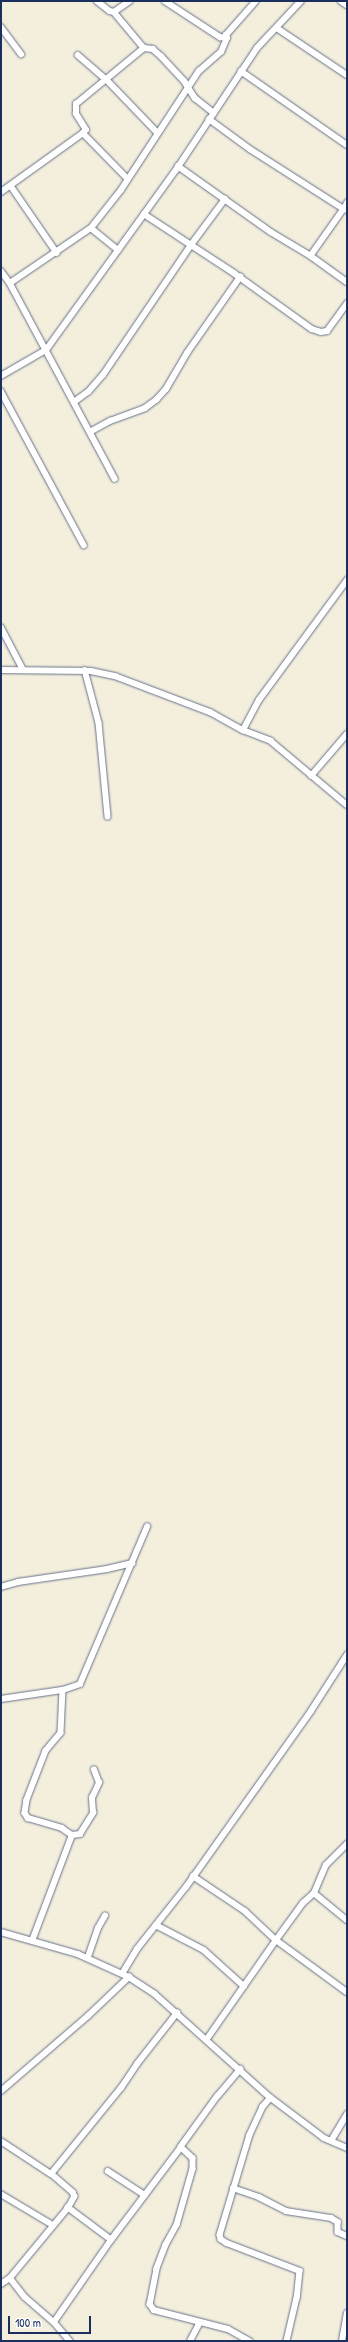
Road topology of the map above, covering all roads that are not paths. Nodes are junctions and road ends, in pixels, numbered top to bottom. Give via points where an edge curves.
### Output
1 (97, 1) edge
2 (130, 1) edge
3 (165, 1) edge
4 (256, 1) edge
5 (301, 1) edge
6 (341, 1) edge
7 (347, 5) edge
8 (114, 12) junction
9 (1, 27) edge
10 (277, 28) junction
11 (226, 38) junction
12 (144, 48) junction
13 (21, 54) dead end
14 (78, 55) dead end
15 (241, 71) junction
16 (347, 75) edge
17 (106, 79) junction
18 (189, 90) junction
19 (214, 113) junction
20 (209, 119) junction
21 (83, 133) junction
22 (158, 133) junction
23 (347, 145) edge
24 (178, 166) junction
25 (128, 179) junction
26 (11, 186) junction
27 (1, 192) edge
28 (226, 199) junction
29 (347, 203) edge
30 (344, 209) junction
31 (144, 214) junction
32 (91, 228) junction
33 (191, 244) junction
34 (118, 250) junction
35 (57, 253) junction
36 (311, 256) junction
37 (1, 271) edge
38 (240, 277) junction
39 (347, 282) edge
40 (10, 283) junction
41 (347, 303) edge
42 (46, 350) junction
43 (1, 376) edge
44 (1, 391) edge
45 (74, 402) junction
46 (90, 432) junction
47 (116, 479) dead end
48 (84, 545) dead end
49 (347, 580) edge
50 (1, 627) edge
51 (23, 668) junction
52 (1, 670) edge
53 (85, 670) junction
54 (243, 730) junction
55 (347, 734) edge
56 (311, 776) junction
57 (347, 805) edge
58 (108, 817) dead end
59 (147, 1527) dead end
60 (132, 1563) junction
61 (1, 1587) edge
62 (347, 1655) edge
63 (64, 1690) junction
64 (1, 1699) edge
65 (94, 1770) dead end
66 (72, 1835) junction
67 (347, 1844) edge
68 (193, 1876) junction
69 (314, 1893) junction
70 (105, 1916) dead end
71 (347, 1920) edge
72 (156, 1925) junction
73 (1, 1932) edge
74 (276, 1940) junction
75 (32, 1941) junction
76 (88, 1957) junction
77 (122, 1974) junction
78 (129, 1978) junction
79 (244, 1986) junction
80 (347, 1992) edge
81 (177, 2013) junction
82 (207, 2039) junction
83 (241, 2069) junction
84 (1, 2091) edge
85 (271, 2098) junction
86 (347, 2114) edge
87 (1, 2141) edge
88 (330, 2141) junction
89 (182, 2146) junction
90 (347, 2148) edge
91 (108, 2171) dead end
92 (51, 2174) junction
93 (233, 2188) junction
94 (1, 2194) edge
95 (146, 2195) junction
96 (68, 2208) junction
97 (53, 2225) junction
98 (347, 2236) edge
99 (111, 2240) junction
100 (10, 2278) junction
101 (1, 2284) edge
102 (347, 2313) edge
103 (54, 2322) junction
104 (200, 2322) junction
105 (240, 2339) edge
106 (70, 2341) edge
107 (190, 2341) edge
108 (250, 2341) edge
109 (287, 2341) edge
110 (342, 2341) edge

1 - 8 street
2 - 8 street
3 - 11 street via 217,35
4 - 11 street via 226,34
5 - 10 street
6 - 7 street
8 - 12 street
9 - 13 street
10 - 15 street via 257,48
10 - 16 street
11 - 18 street via 221,52 199,71
12 - 17 street
12 - 18 street via 153,48 177,72
14 - 17 street
15 - 19 street
15 - 23 street
17 - 21 street via 76,104 76,114 86,130
17 - 22 street
18 - 19 street
18 - 22 street
19 - 20 street
20 - 24 street
20 - 30 street via 250,149
21 - 25 street
21 - 26 street
22 - 25 street
24 - 28 street
24 - 31 street
25 - 32 street
26 - 27 street
26 - 35 street
28 - 33 street
28 - 36 street
29 - 30 street
30 - 36 street
31 - 33 street
31 - 34 street
32 - 34 street
32 - 35 street
33 - 38 street
33 - 45 street via 103,374 88,392
34 - 42 street
35 - 40 street
36 - 39 street
37 - 40 street
38 - 41 street via 312,329 321,332 327,331
38 - 46 street via 187,353 166,389 156,400 145,408 110,421
40 - 42 street
42 - 43 street
42 - 45 street
44 - 48 street
45 - 46 street
46 - 47 street
49 - 54 street via 259,700
50 - 51 street
51 - 52 street
51 - 53 street
53 - 54 street via 115,676 147,688 210,712
53 - 58 street via 99,723
54 - 56 street via 271,741
55 - 56 street
56 - 57 street
59 - 60 street
60 - 61 street via 107,1570 18,1582
60 - 63 street via 80,1684
62 - 68 street via 312,1711
63 - 64 street
63 - 66 street via 60,1733 46,1752 27,1800 25,1813 28,1818 62,1828
65 - 66 street via 99,1783 92,1798 93,1814 80,1834
66 - 75 street
67 - 69 street via 326,1865
68 - 72 street
68 - 74 street via 245,1911
69 - 71 street
69 - 74 street via 303,1903
70 - 76 street
72 - 77 street
72 - 79 street via 204,1950
73 - 75 street
74 - 79 street
74 - 80 street
75 - 76 street
76 - 77 street
77 - 78 street
78 - 81 street via 155,1994
78 - 84 street
79 - 82 street
81 - 82 street
81 - 92 street via 121,2088
82 - 83 street
83 - 85 street
83 - 89 street
85 - 88 street
85 - 93 street via 263,2107 253,2127
86 - 88 street
87 - 92 street
88 - 90 street
89 - 95 street
89 - 104 street via 193,2158 193,2169 177,2225 157,2269 150,2304 154,2310
91 - 95 street
92 - 96 street via 73,2193 74,2197
93 - 98 street via 259,2197 286,2211 331,2218 338,2222 338,2232
93 - 109 street via 229,2207 222,2222 221,2239 300,2271
94 - 97 street
95 - 99 street
96 - 97 street
96 - 99 street
97 - 100 street
99 - 103 street
100 - 101 street
100 - 103 street via 25,2297
102 - 110 street
103 - 106 street
104 - 105 street via 228,2329
104 - 107 street
105 - 108 street

